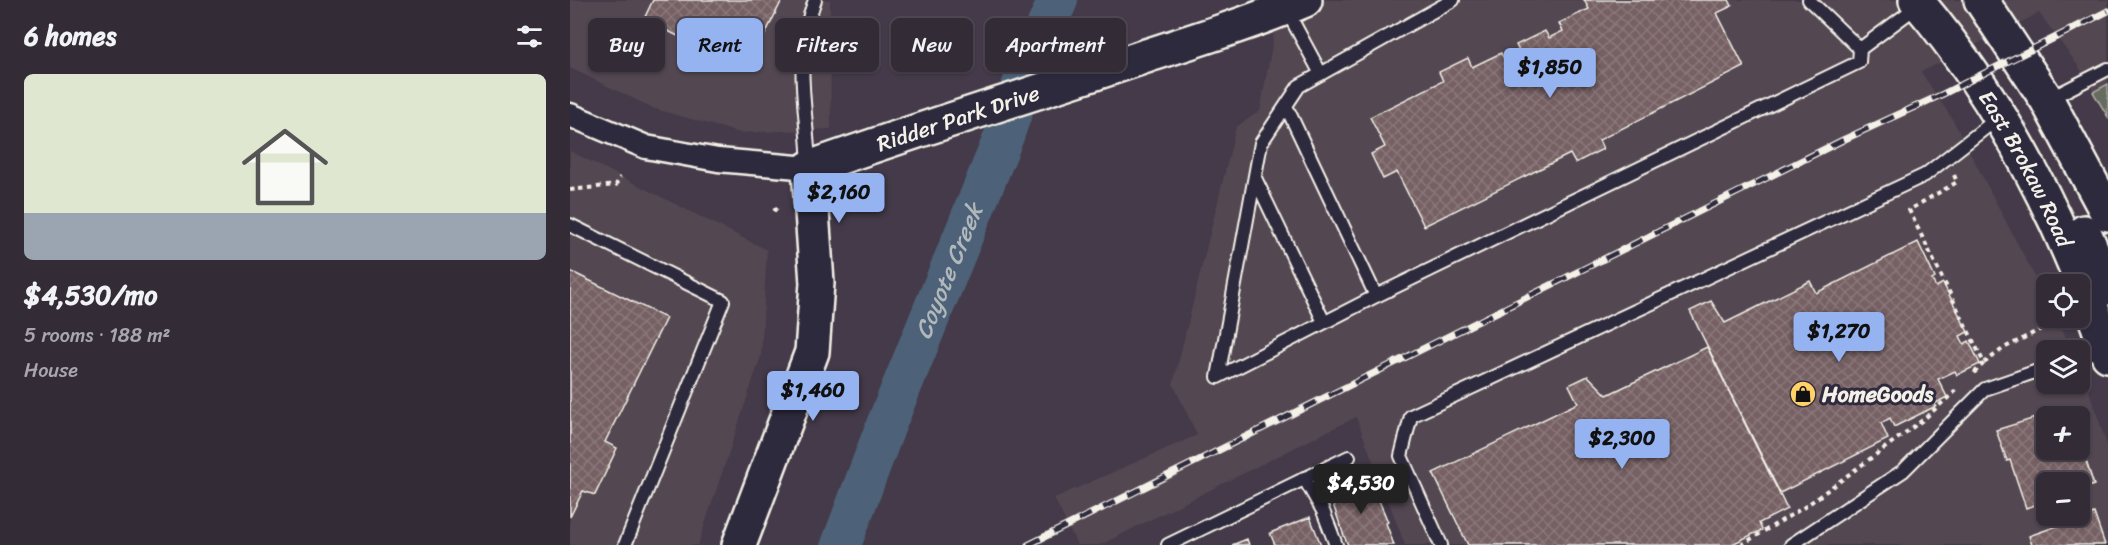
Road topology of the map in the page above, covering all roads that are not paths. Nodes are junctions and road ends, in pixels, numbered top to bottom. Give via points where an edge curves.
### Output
1 (815, 0) edge
2 (1453, 0) edge
3 (1809, 0) edge
4 (1981, 0) edge
5 (1918, 2) edge
6 (1279, 6) edge
7 (1860, 49) junction
8 (2108, 69) edge
9 (1322, 74) junction
10 (2048, 100) junction
11 (1286, 106) junction
12 (570, 115) edge
13 (2006, 127) junction
14 (809, 168) junction
15 (1255, 178) junction
16 (2108, 214) edge
17 (570, 225) edge
18 (2108, 288) edge
19 (1376, 296) junction
20 (1324, 322) junction
21 (2100, 352) edge
22 (2036, 372) edge
23 (1349, 457) dead end
24 (1304, 478) junction
25 (1188, 541) edge
26 (625, 545) edge
27 (739, 545) edge
28 (1168, 545) edge
29 (1336, 545) edge
30 (1441, 545) edge
31 (1791, 545) edge

1 - 14 lane via 806,23 800,70
2 - 9 lane
3 - 7 lane
4 - 10 street
5 - 7 lane
5 - 13 street, East Brokaw Road
6 - 9 lane
6 - 14 street, Ridder Park Drive via 1197,39
7 - 19 lane via 1859,62
8 - 10 lane
9 - 11 lane via 1299,86
10 - 16 street
11 - 15 lane via 1261,143
11 - 19 lane
12 - 14 street, Ridder Park Drive via 646,147 718,160
13 - 18 street via 2061,181
13 - 21 street, East Brokaw Road via 2042,192 2071,257
13 - 30 lane via 1925,175 1411,416 1401,456
14 - 27 street via 817,284 812,352
15 - 20 lane
15 - 20 lane via 1218,377
17 - 26 lane via 723,301
19 - 20 lane
22 - 31 lane via 1985,389 1903,471
23 - 24 lane
24 - 25 lane
24 - 29 lane
25 - 28 lane

